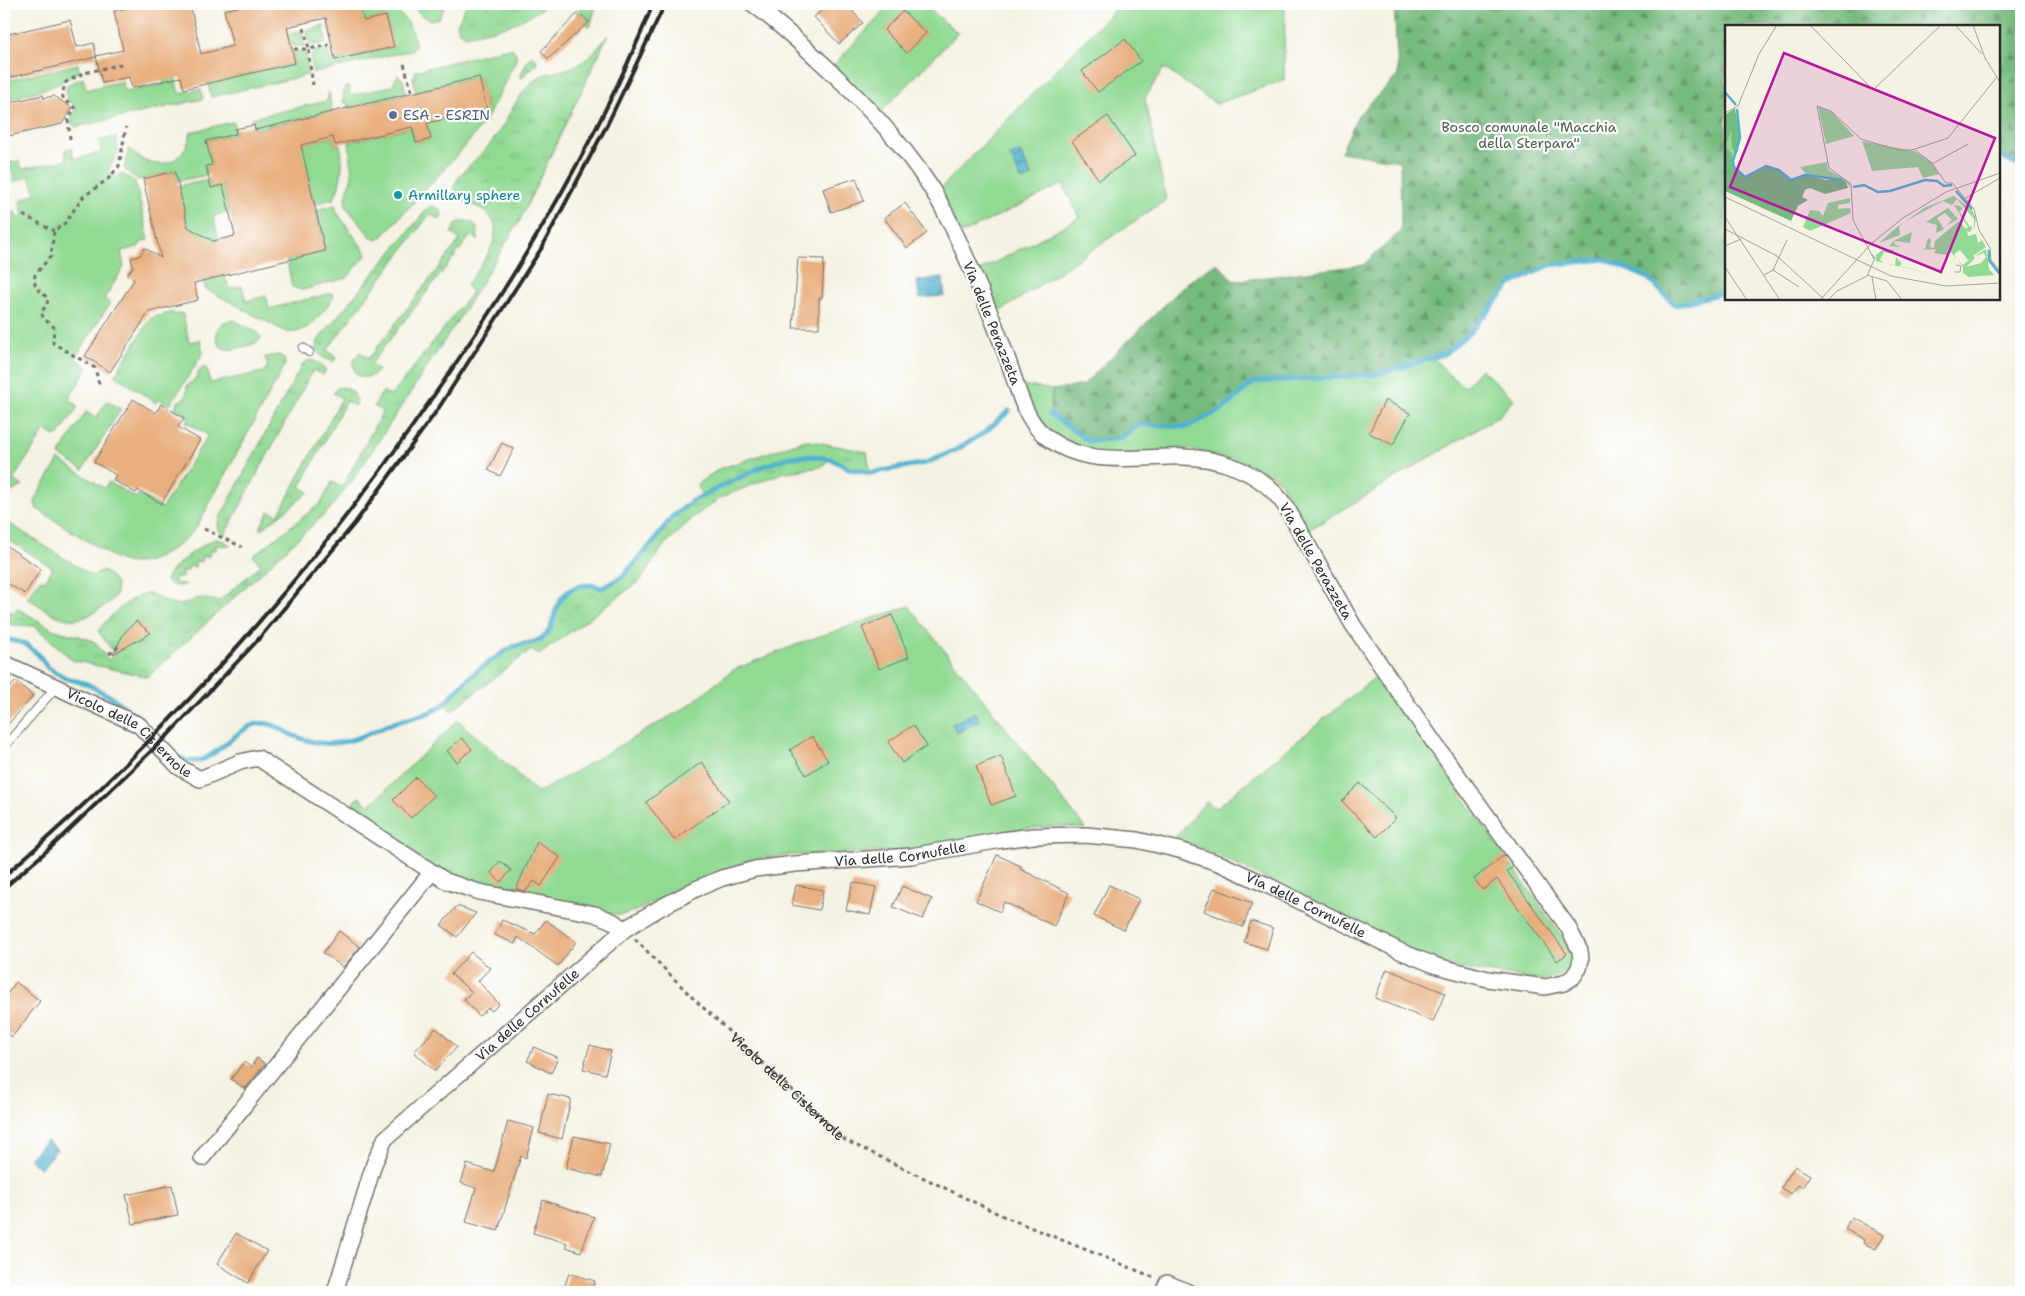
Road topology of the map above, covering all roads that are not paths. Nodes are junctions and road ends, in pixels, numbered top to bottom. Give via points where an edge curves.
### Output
1 (753, 4) edge
2 (4, 663) edge
3 (56, 686) junction
4 (4, 747) edge
5 (431, 873) junction
6 (1563, 919) joint
7 (625, 929) junction
8 (202, 1158) dead end
9 (1165, 1287) edge
10 (335, 1292) edge
11 (1188, 1292) edge

1 - 6 street, Via delle Perazzeta via 838,78 890,131 916,165 952,226 1025,408 1041,433 1079,454 1097,458 1186,457 1212,461 1250,474 1271,489 1288,510 1361,637
2 - 3 street, Vicolo delle Cisternole
3 - 4 lane
3 - 5 street, Vicolo delle Cisternole via 139,725 179,767 200,779 258,758
5 - 7 street, Vicolo delle Cisternole via 463,888 601,916
5 - 8 street
6 - 7 street, Via delle Cornufelle via 1581,956 1573,977 1560,985 1545,987 1488,979 1411,956 1198,855 1137,840 1073,835 1001,840 891,858 756,869 696,889
7 - 10 street, Via delle Cornufelle via 385,1139 374,1164
9 - 11 street

